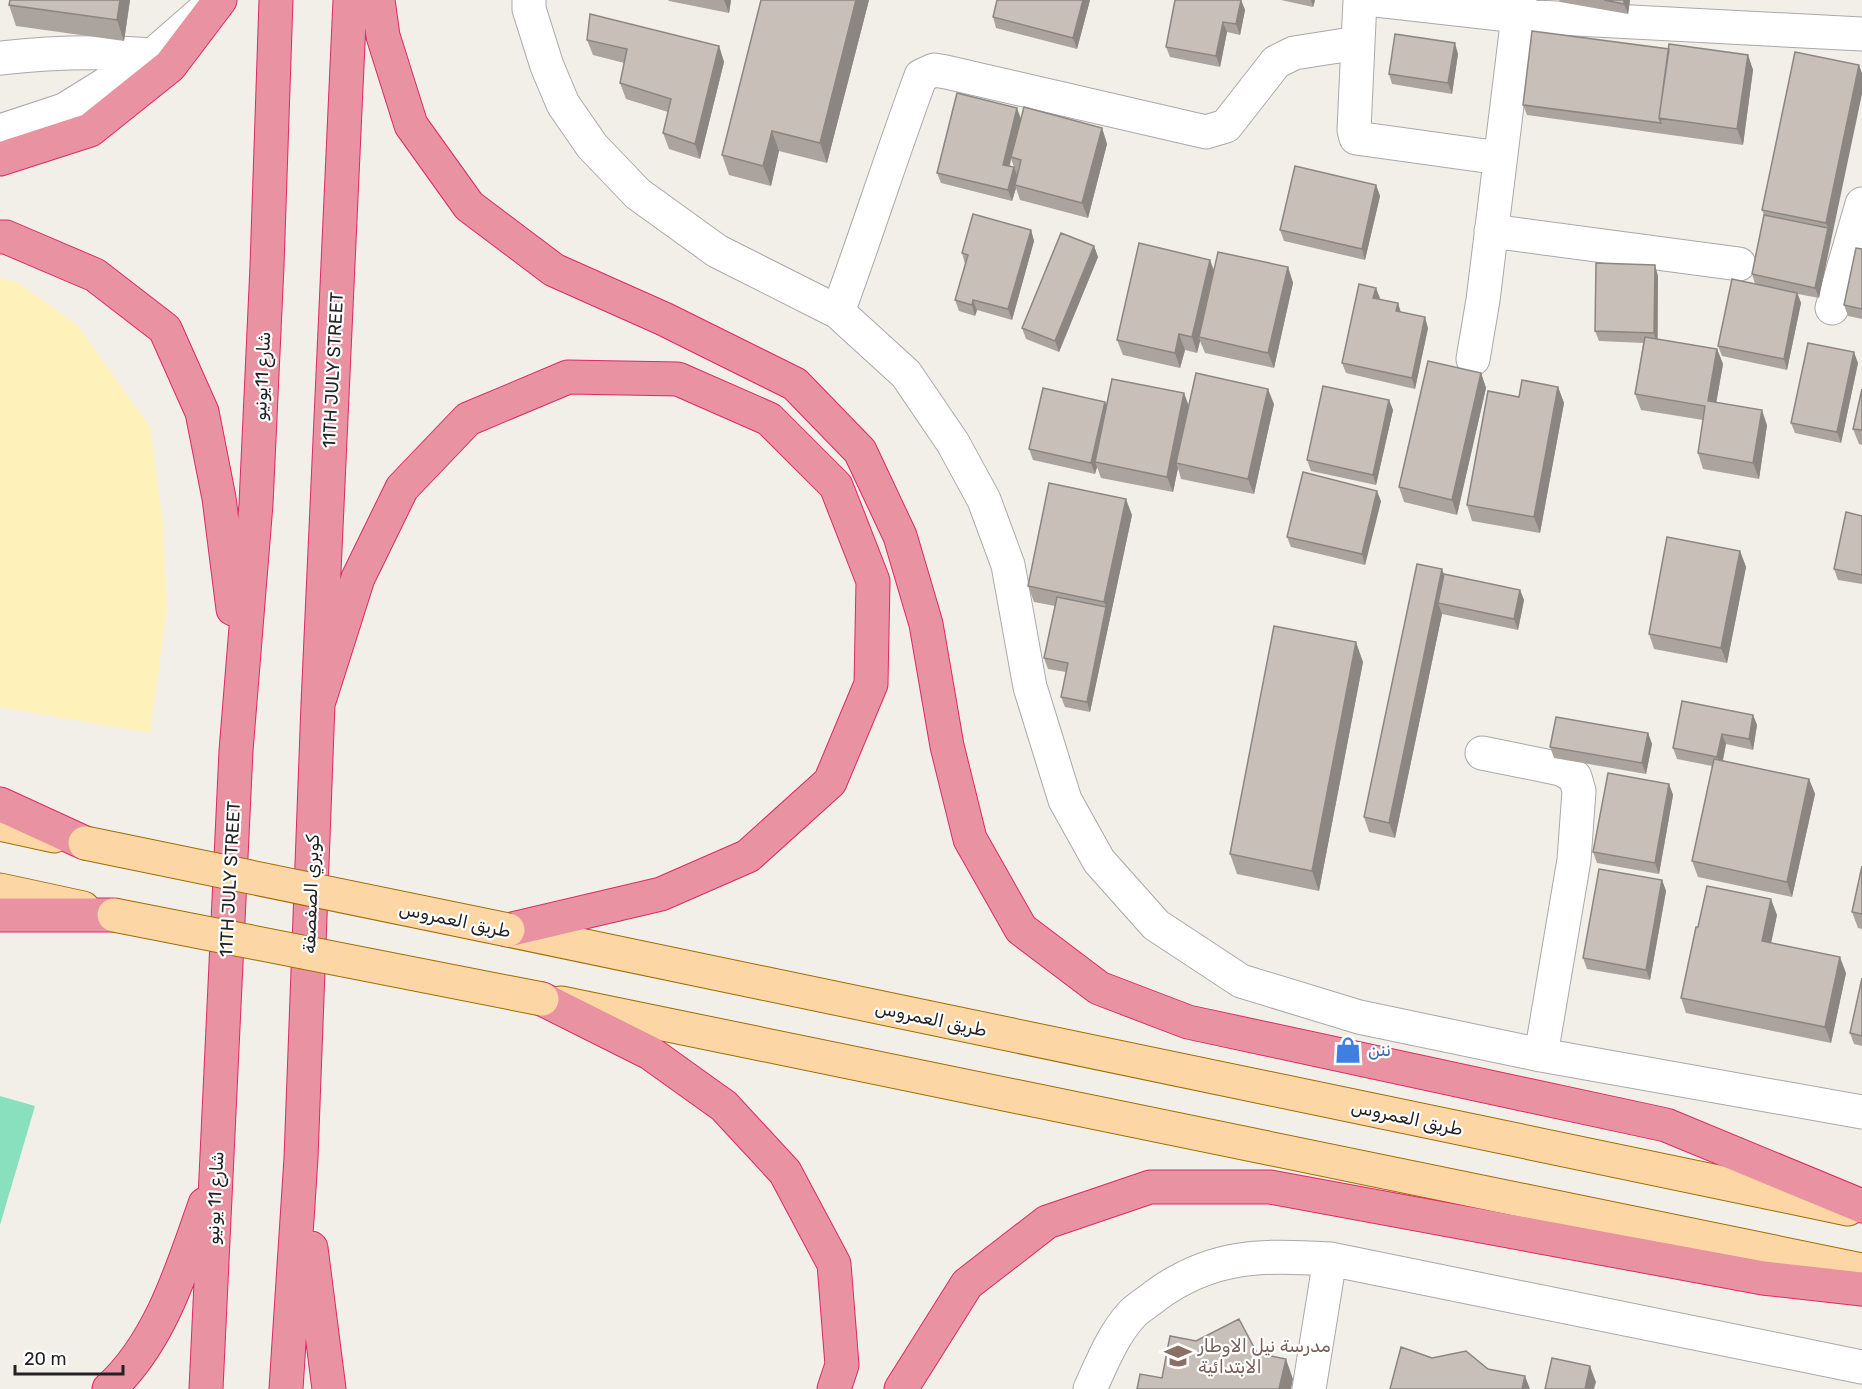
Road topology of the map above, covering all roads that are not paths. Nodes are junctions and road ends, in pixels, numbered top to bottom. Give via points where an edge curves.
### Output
1 (218, 0) edge
2 (276, 0) edge
3 (350, 0) edge
4 (378, 0) edge
5 (529, 0) edge
6 (1360, 0) edge
7 (1376, 0) edge
8 (1519, 8) edge
9 (1862, 34) edge
10 (1358, 44) junction
11 (153, 55) junction
12 (0, 58) edge
13 (0, 131) edge
14 (1500, 158) junction
15 (0, 159) edge
16 (1862, 204) edge
17 (1491, 231) junction
18 (0, 237) edge
19 (1739, 264) dead end
20 (1832, 308) dead end
21 (838, 312) junction
22 (1473, 359) dead end
23 (242, 671) junction
24 (318, 704) junction
25 (316, 739) joint
26 (236, 752) joint
27 (1482, 753) dead end
28 (0, 804) edge
29 (0, 824) edge
30 (85, 843) junction
31 (0, 890) edge
32 (0, 915) edge
33 (114, 915) junction
34 (508, 930) junction
35 (542, 999) junction
36 (224, 1006) joint
37 (1541, 1055) junction
38 (1862, 1112) edge
39 (301, 1158) junction
40 (217, 1168) junction
41 (1862, 1206) edge
42 (1862, 1212) edge
43 (1330, 1259) junction
44 (1862, 1270) edge
45 (1862, 1288) edge
46 (1862, 1367) edge
47 (109, 1389) edge
48 (206, 1389) edge
49 (286, 1389) edge
50 (329, 1389) edge
51 (834, 1389) edge
52 (901, 1389) edge
53 (1090, 1389) edge
54 (1310, 1389) edge

1 - 11 street
1 - 15 highway via 170,66 90,130
2 - 23 highway, شارع 11يونيو via 256,504
3 - 24 highway, 11TH JULY STREET
4 - 41 highway via 383,36 411,125 469,206 554,270 795,384 860,451 900,536 926,624 947,746 970,839 1021,929 1099,988 1188,1022 1666,1125
5 - 21 street via 547,66 563,104 592,146 638,194 717,251
6 - 10 street
7 - 8 street
8 - 9 street
8 - 14 street
10 - 14 street via 1356,138
10 - 21 street via 1286,56 1276,62 1226,126 1206,132 946,72 934,70 921,76
11 - 12 street via 52,52
11 - 13 street via 64,110
14 - 17 street
16 - 20 street
17 - 19 street
17 - 22 street
18 - 23 highway via 95,275 165,329 202,412 219,498
21 - 37 street via 906,374 953,443 984,500 1008,565 1030,687 1065,800 1099,861 1156,926 1241,981 1359,1017
23 - 26 highway, شارع 11يونيو
24 - 25 highway, 11TH JULY STREET
24 - 34 highway via 358,578 402,488 468,419 568,377 678,379 769,419 836,486 873,580 871,684 830,782 748,856 662,894
25 - 39 highway, كوبري الصفصفة
26 - 36 highway, 11TH JULY STREET
27 - 37 street via 1561,769 1575,777 1579,791 1574,860
28 - 30 highway
29 - 30 main road, طريق العمروس
30 - 34 main road, طريق العمروس, bridge
31 - 33 main road
32 - 33 highway
33 - 35 main road, bridge
34 - 42 main road, طريق العمروس
35 - 44 main road
35 - 51 highway via 659,1059 724,1106 785,1172 834,1264 842,1365
36 - 40 highway, شارع 11 يونيو
37 - 38 street
39 - 49 highway
39 - 50 highway
40 - 47 highway via 161,1318 126,1374
40 - 48 highway, شارع 11 يونيو
43 - 46 street
43 - 53 street via 1275,1256 1220,1263 1175,1282 1133,1313 1108,1348
43 - 54 street
45 - 52 highway via 1763,1278 1270,1187 1150,1187 1047,1222 967,1284

